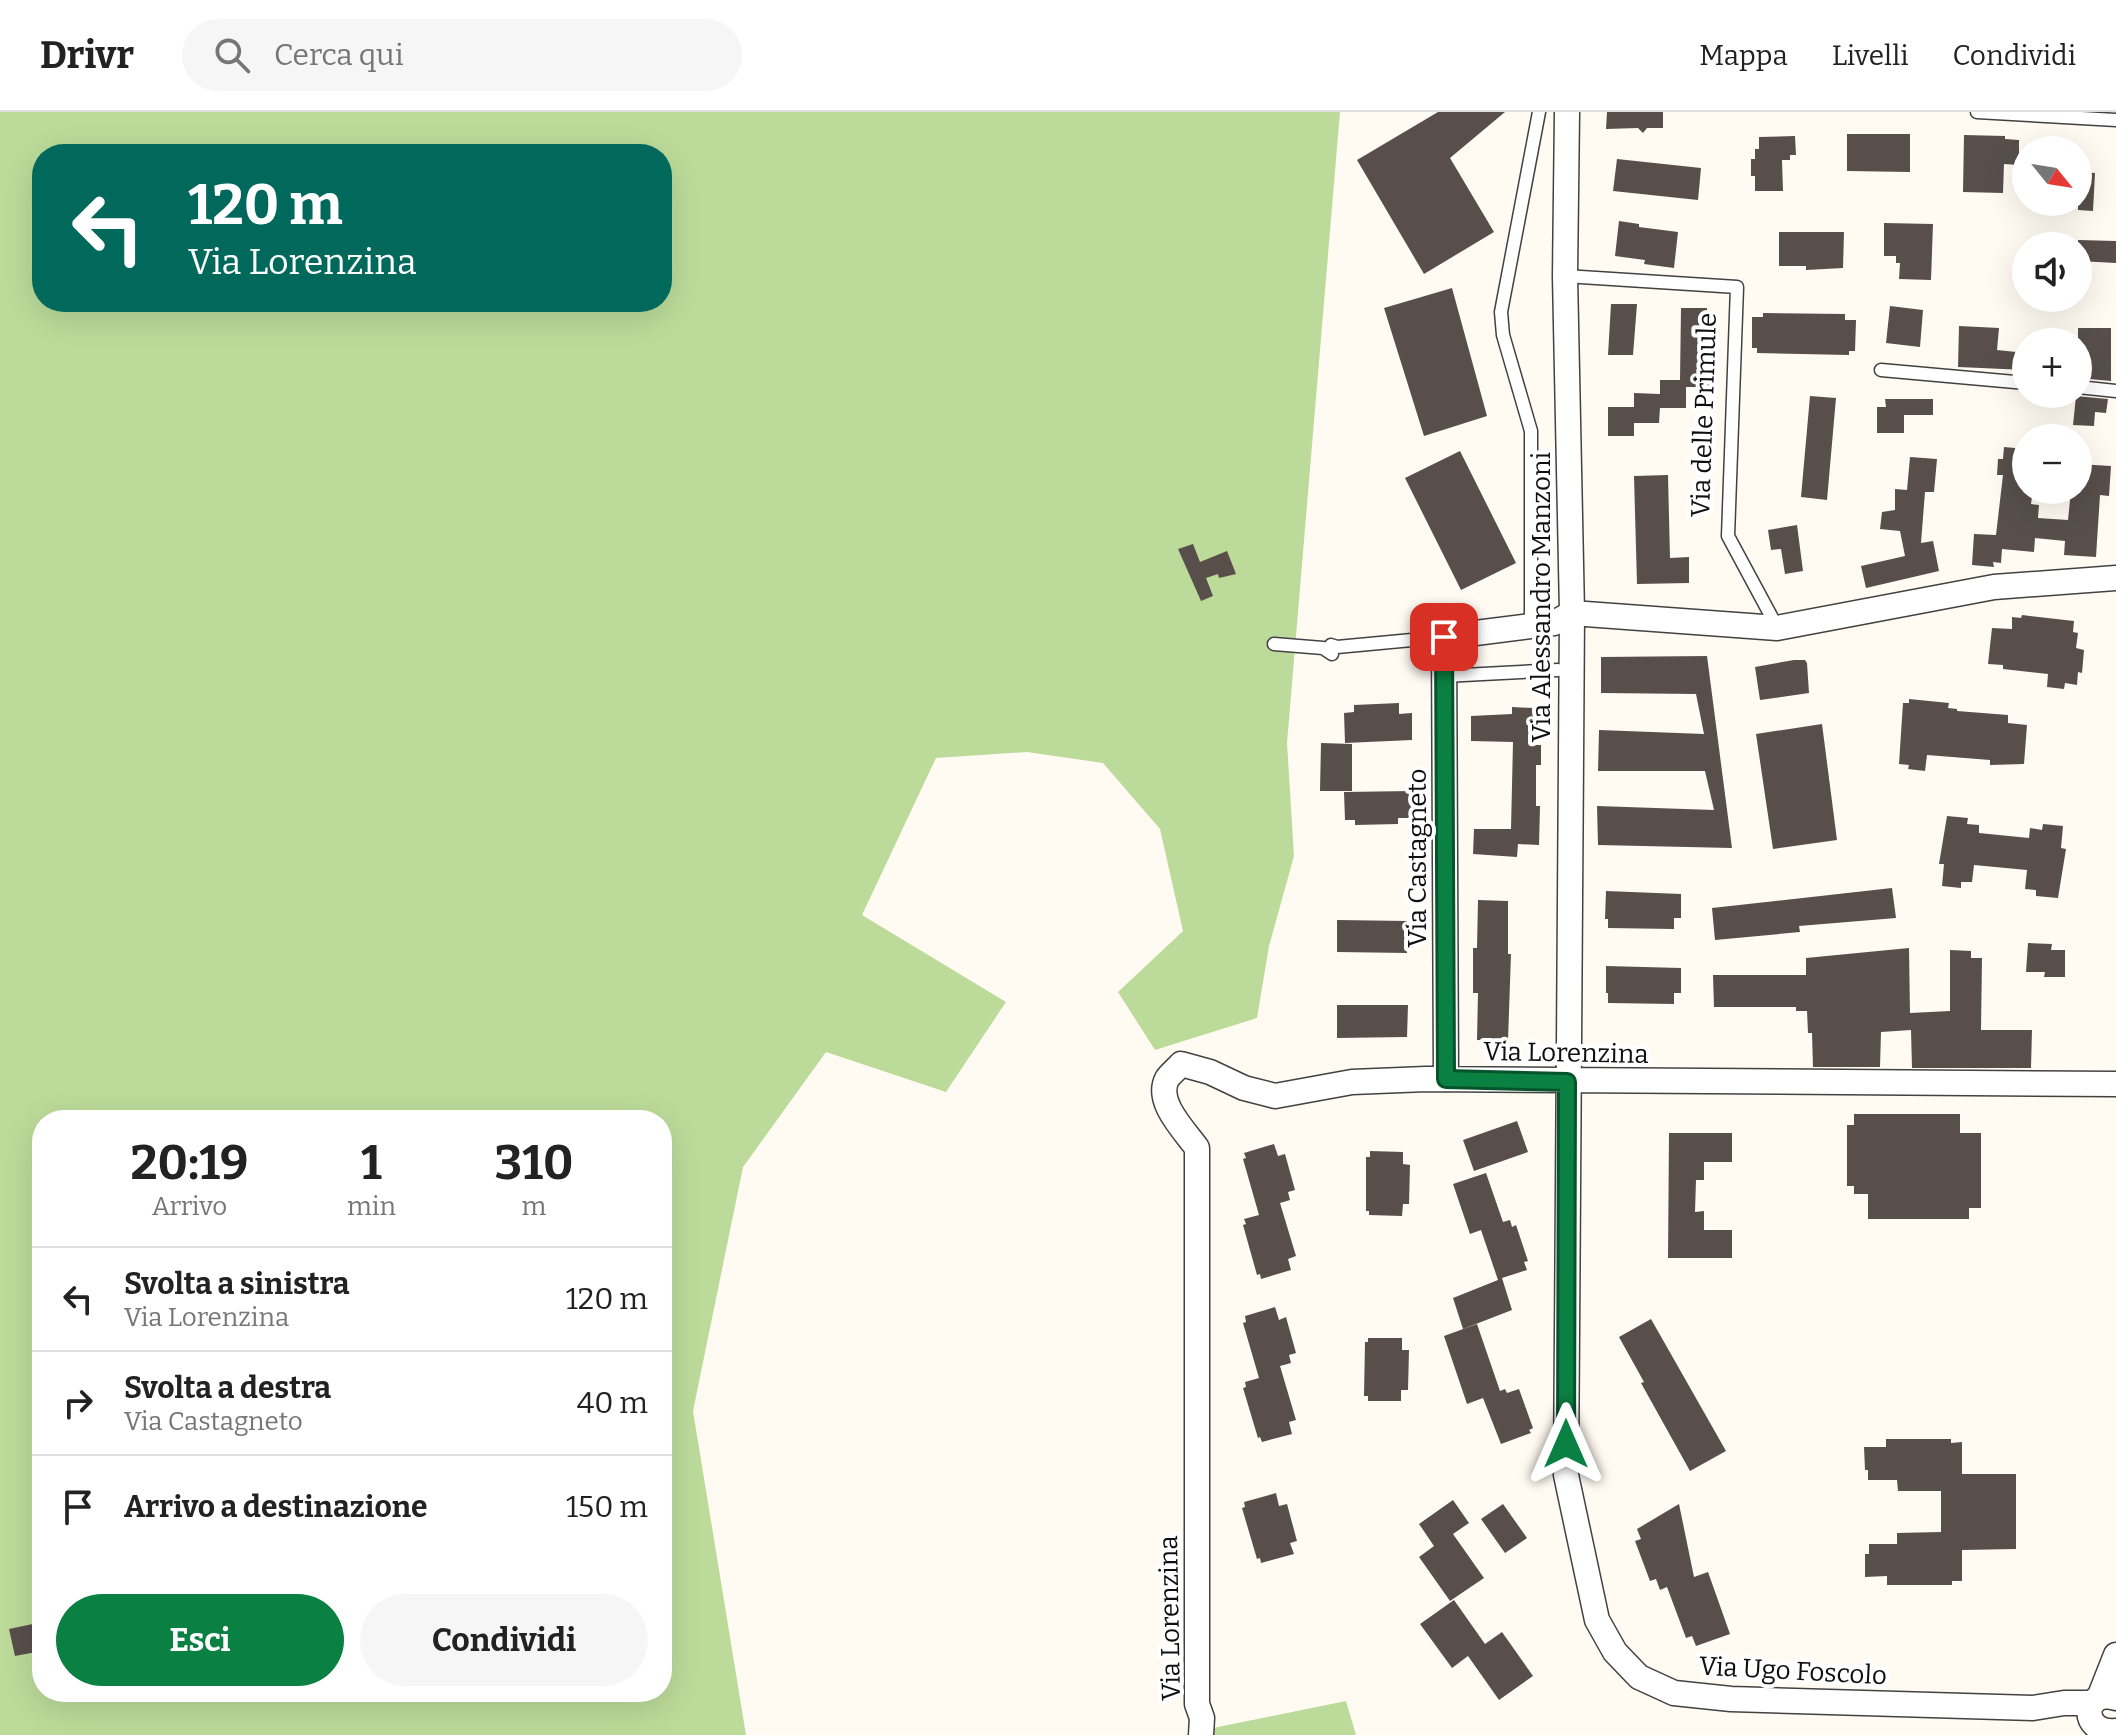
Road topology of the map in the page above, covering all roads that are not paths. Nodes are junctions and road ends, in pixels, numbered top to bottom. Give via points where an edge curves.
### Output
1 (1539, 112) edge
2 (1567, 112) edge
3 (1977, 112) edge
4 (2116, 120) edge
5 (1565, 276) junction
6 (1881, 370) dead end
7 (2012, 382) edge
8 (2092, 388) edge
9 (2116, 391) edge
10 (2116, 578) edge
11 (1572, 613) junction
12 (1531, 626) junction
13 (1777, 628) junction
14 (1444, 637) junction
15 (1274, 644) dead end
16 (1558, 670) dead end
17 (1444, 676) junction
18 (1446, 1079) junction
19 (1567, 1082) junction
20 (2116, 1084) edge
21 (2116, 1655) edge
22 (2104, 1721) edge
23 (1201, 1735) edge

1 - 12 lane via 1501,312 1531,431
2 - 5 street, Via Alessandro Manzoni
3 - 4 lane
5 - 11 street, Via Alessandro Manzoni
5 - 13 lane, Via delle Primule via 1737,287 1728,536
6 - 7 lane
8 - 9 lane
10 - 13 street via 1994,587
11 - 12 street via 1554,623
11 - 13 street
11 - 19 street, Via Alessandro Manzoni
12 - 14 street
14 - 15 lane via 1331,645 1332,654 1323,648
14 - 17 street, Via Castagneto
16 - 17 lane
17 - 18 street, Via Castagneto
18 - 19 street, Via Lorenzina
18 - 23 street, Via Lorenzina via 1352,1082 1275,1096 1181,1064 1166,1080 1171,1113 1197,1148
19 - 20 street, Via Lorenzina
19 - 22 street, Via Ugo Foscolo via 1566,1475 1597,1620 1615,1652 1639,1677 1674,1693 2033,1708 2058,1719
21 - 22 street

